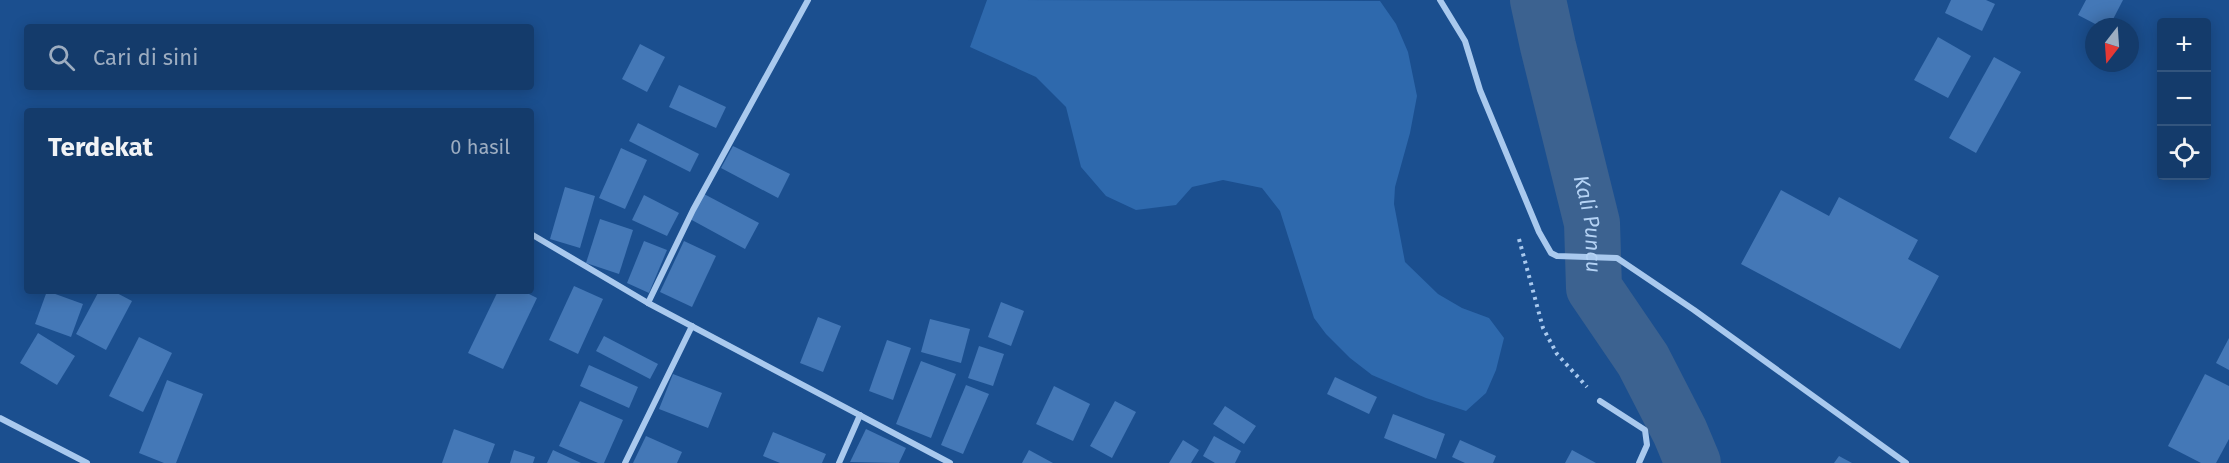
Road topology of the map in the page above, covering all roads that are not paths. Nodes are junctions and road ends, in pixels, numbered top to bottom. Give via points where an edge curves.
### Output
1 (808, 0) edge
2 (1440, 0) edge
3 (534, 236) edge
4 (648, 303) junction
5 (692, 326) junction
6 (1600, 400) road end
7 (860, 415) junction
8 (0, 418) edge
9 (87, 463) edge
10 (625, 463) edge
11 (839, 463) edge
12 (950, 463) edge
13 (1639, 463) edge
14 (1906, 463) edge

1 - 4 street via 693,210
2 - 14 street via 1465,40 1480,90 1551,253 1617,258
3 - 4 street
4 - 5 street
5 - 7 street
5 - 10 street
6 - 13 street via 1645,430 1647,445
7 - 11 street
7 - 12 street
8 - 9 street

